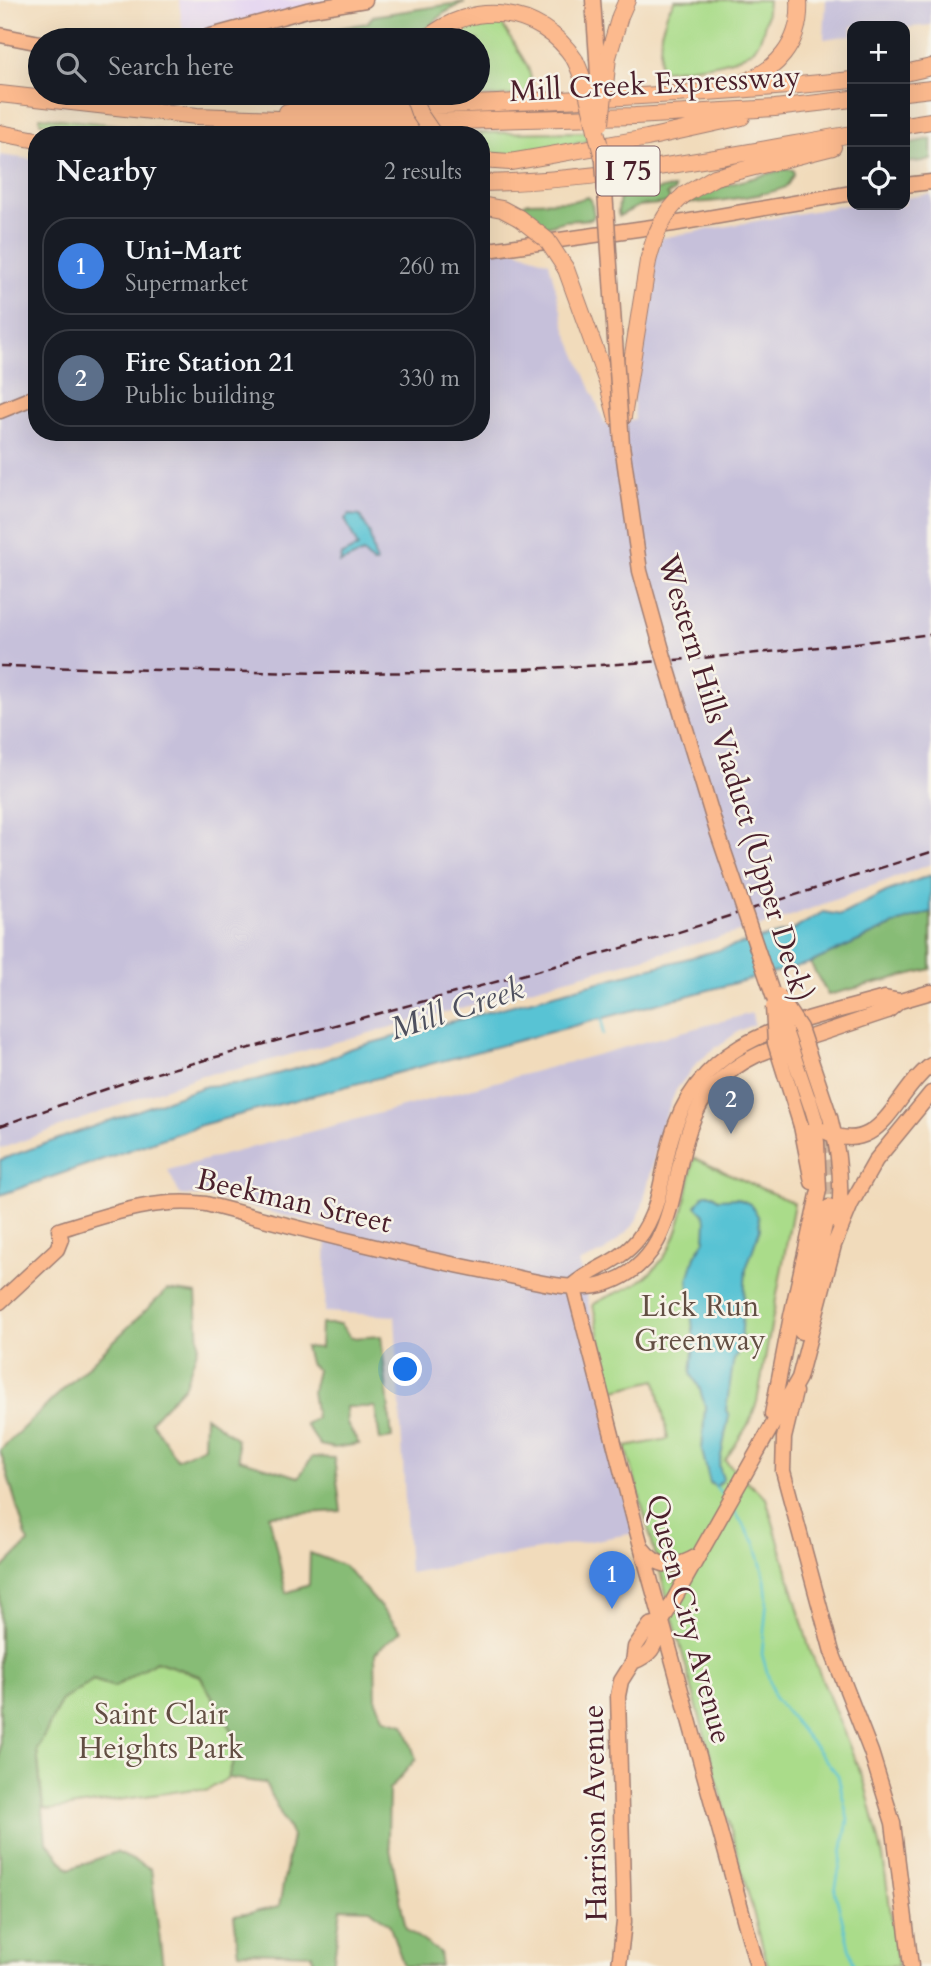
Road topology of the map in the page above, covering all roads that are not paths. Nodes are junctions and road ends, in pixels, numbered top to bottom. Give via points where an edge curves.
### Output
1 (365, 0) edge
2 (593, 0) edge
3 (627, 0) edge
4 (799, 0) edge
5 (240, 28) edge
6 (437, 28) edge
7 (0, 35) edge
8 (28, 41) edge
9 (602, 58) junction
10 (931, 67) edge
11 (910, 72) edge
12 (847, 81) edge
13 (931, 89) edge
14 (910, 91) edge
15 (703, 93) junction
16 (0, 94) edge
17 (28, 97) edge
18 (847, 100) edge
19 (490, 104) edge
20 (98, 105) edge
21 (416, 105) edge
22 (473, 105) edge
23 (775, 108) junction
24 (197, 116) junction
25 (931, 121) edge
26 (601, 123) joint
27 (910, 124) edge
28 (428, 126) edge
29 (0, 133) edge
30 (28, 138) edge
31 (847, 139) edge
32 (773, 156) junction
33 (603, 157) junction
34 (490, 161) edge
35 (490, 182) edge
36 (931, 182) edge
37 (910, 184) edge
38 (847, 194) edge
39 (490, 207) edge
40 (609, 233) junction
41 (490, 250) edge
42 (623, 363) junction
43 (28, 400) edge
44 (0, 411) edge
45 (622, 445) junction
46 (771, 981) junction
47 (931, 992) edge
48 (931, 1065) edge
49 (803, 1082) junction
50 (931, 1093) edge
51 (811, 1107) junction
52 (824, 1130) junction
53 (828, 1200) junction
54 (834, 1245) junction
55 (573, 1285) junction
56 (0, 1302) edge
57 (799, 1378) junction
58 (785, 1402) junction
59 (770, 1426) junction
60 (751, 1464) junction
61 (783, 1471) junction
62 (641, 1547) junction
63 (698, 1555) junction
64 (662, 1622) junction
65 (618, 1966) edge
66 (757, 1966) edge
67 (911, 1966) edge

1 - 5 main road
2 - 9 main road
3 - 9 highway
4 - 15 highway via 796,34 772,67 745,82
6 - 33 highway, bridge via 459,12 480,6 506,7 543,24 567,48 587,86
7 - 8 main road
9 - 26 highway, bridge
10 - 11 highway
12 - 15 highway
13 - 14 highway
15 - 19 highway
16 - 17 highway, Mill Creek Expressway / I 75
18 - 23 highway, Mill Creek Expressway / I 75
20 - 24 highway, Mill Creek Expressway / I 75
21 - 28 highway, bridge
22 - 24 highway
23 - 24 highway, Mill Creek Expressway / I 75 via 463,122
23 - 34 highway via 712,125 541,157
25 - 27 highway
26 - 33 main road, Western Hills Viaduct (Upper Deck), bridge
29 - 30 highway
31 - 32 highway
32 - 35 highway, I 75
32 - 42 highway, bridge via 715,177 673,204 659,226
33 - 49 main road, Western Hills Viaduct (Upper Deck), bridge via 622,445 640,571 717,831
36 - 37 main road
38 - 40 main road
39 - 45 highway, bridge via 519,218 547,240 566,269 615,407
40 - 41 main road
40 - 42 main road
42 - 45 highway, bridge
43 - 44 main road
45 - 46 main road, bridge via 654,619 718,829
46 - 49 main road, bridge
46 - 52 main road, bridge via 800,1028
46 - 53 main road, bridge via 775,1043 809,1165
47 - 55 main road via 900,1002 885,998 779,1028 747,1041 719,1060 692,1089 680,1112 646,1229 620,1257
48 - 52 main road via 867,1136
49 - 51 main road, Western Hills Viaduct (Upper Deck), bridge
49 - 52 main road, bridge
50 - 54 main road, Harrison Avenue via 870,1170
51 - 52 main road, Western Hills Viaduct (Upper Deck), bridge
51 - 53 main road, Western Hills Viaduct (Upper Deck), bridge via 819,1172
52 - 53 main road
53 - 54 main road
53 - 58 main road
53 - 59 main road, Western Hills Viaduct (Upper Deck) via 812,1225
54 - 57 main road, Harrison Avenue
55 - 56 main road, Beekman Street via 472,1269 206,1204 178,1202 130,1209 59,1230 57,1249
55 - 62 main road, Queen City Avenue
57 - 58 main road, Harrison Avenue
57 - 61 main road via 784,1438
58 - 59 main road, Harrison Avenue
59 - 60 main road, Harrison Avenue
60 - 61 main road via 768,1457
60 - 63 main road, Harrison Avenue
61 - 67 main road via 832,1653 872,1752 893,1823
62 - 63 main road via 668,1566
62 - 64 main road, Queen City Avenue
63 - 64 main road, Harrison Avenue
64 - 65 main road, Harrison Avenue via 650,1625 635,1647 618,1696 624,1922
64 - 66 main road, Queen City Avenue

